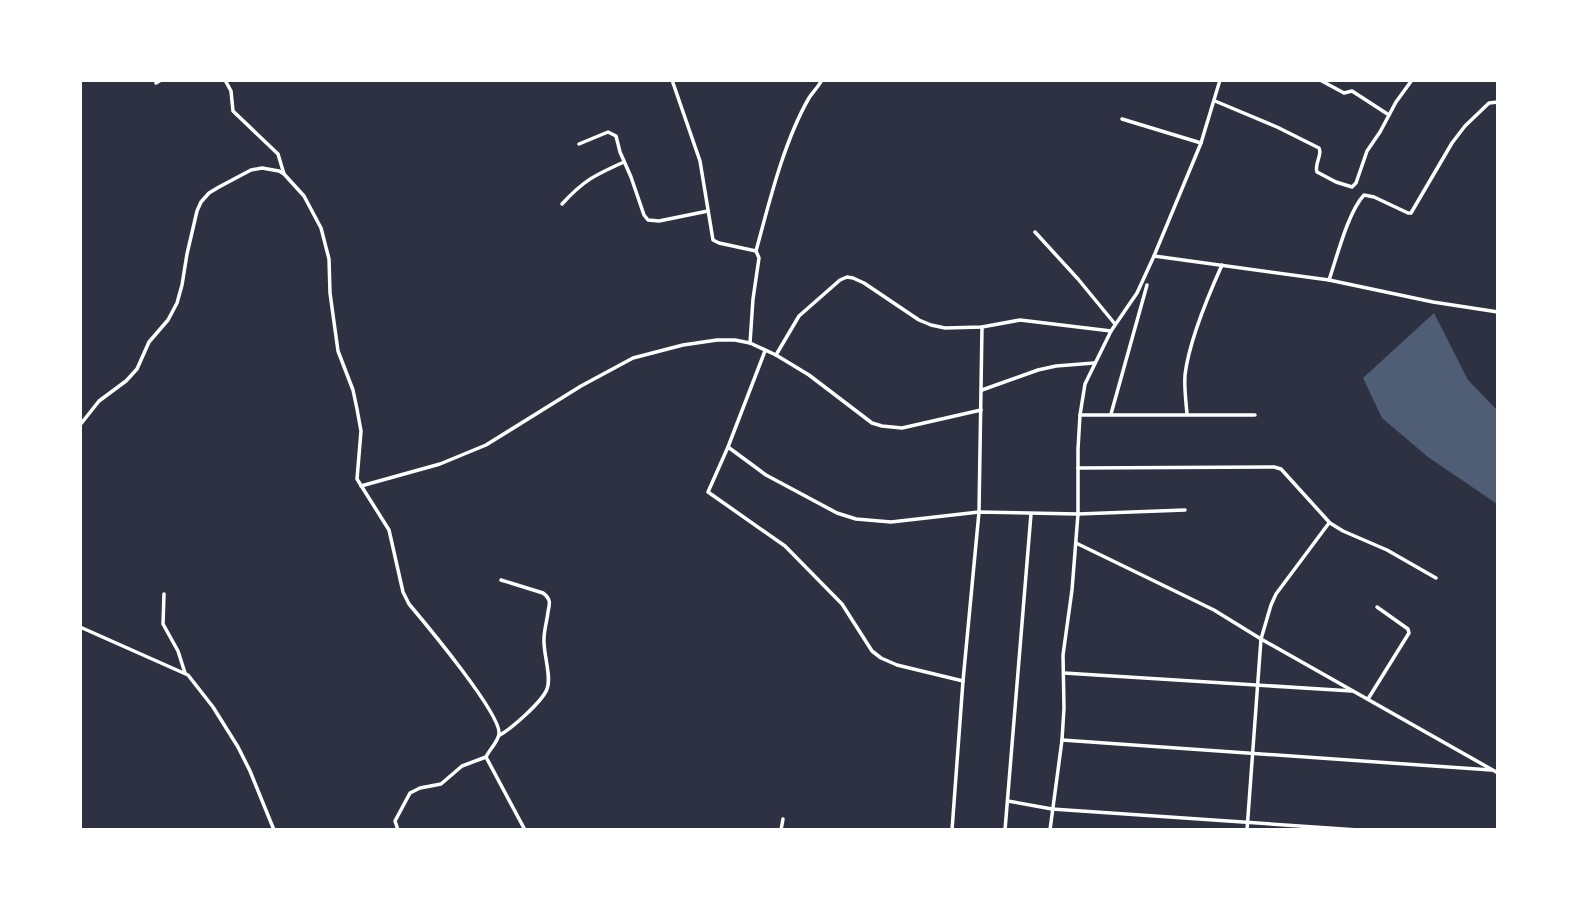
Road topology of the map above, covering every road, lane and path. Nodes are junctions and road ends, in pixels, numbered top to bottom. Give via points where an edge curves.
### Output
1 (225, 80) edge
2 (672, 80) edge
3 (822, 80) edge
4 (1220, 80) edge
5 (1320, 80) edge
6 (1412, 80) edge
7 (1215, 101) junction
8 (1497, 102) edge
9 (1389, 115) junction
10 (1122, 119) dead end
11 (579, 144) dead end
12 (1201, 144) junction
13 (624, 162) junction
14 (284, 174) junction
15 (562, 204) dead end
16 (708, 211) junction
17 (1035, 232) dead end
18 (756, 251) junction
19 (1154, 256) junction
20 (1222, 265) junction
21 (1329, 280) junction
22 (1147, 285) dead end
23 (1497, 312) edge
24 (1115, 324) junction
25 (982, 327) junction
26 (1111, 331) junction
27 (750, 344) junction
28 (765, 350) junction
29 (776, 355) junction
30 (1095, 363) junction
31 (982, 390) junction
32 (981, 410) junction
33 (1111, 414) junction
34 (1187, 414) junction
35 (1080, 415) junction
36 (1255, 415) dead end
37 (80, 425) edge
38 (728, 447) junction
39 (1078, 468) junction
40 (360, 486) junction
41 (1185, 510) dead end
42 (979, 512) junction
43 (1031, 514) junction
44 (1078, 514) junction
45 (1330, 523) junction
46 (1076, 544) junction
47 (1436, 578) dead end
48 (501, 580) dead end
49 (164, 594) dead end
50 (1377, 607) dead end
51 (80, 627) edge
52 (1261, 639) junction
53 (185, 673) junction
54 (1064, 673) junction
55 (963, 681) junction
56 (1257, 685) junction
57 (1354, 691) junction
58 (1368, 699) junction
59 (500, 735) junction
60 (1062, 740) junction
61 (1254, 753) junction
62 (486, 757) junction
63 (1495, 772) edge
64 (1008, 801) junction
65 (1052, 809) junction
66 (783, 818) dead end
67 (1248, 821) junction
68 (274, 830) edge
69 (398, 830) edge
70 (525, 830) edge
71 (781, 830) edge
72 (952, 830) edge
73 (1005, 830) edge
74 (1050, 830) edge
75 (1247, 830) edge
76 (1358, 830) edge

1 - 14 street via 233,111 278,155
2 - 16 street via 700,161
3 - 18 street via 793,133
4 - 7 street
5 - 9 street via 1342,92 1352,91
6 - 9 street
7 - 9 street via 1318,148 1317,172 1350,187
7 - 12 street
8 - 21 street via 1489,103 1465,126 1411,212 1374,197 1361,198
10 - 12 street
11 - 13 street via 608,132 616,136
12 - 19 street
13 - 15 street via 596,174
13 - 16 street via 648,220
14 - 37 street via 251,170 201,202 177,303 168,320 127,381 99,401
14 - 40 street via 315,214 326,245 338,351 357,409 356,474
16 - 18 street via 713,240
17 - 24 street
18 - 27 street
19 - 20 street
19 - 24 street via 1137,293
20 - 21 street
20 - 34 street via 1186,365
21 - 23 street
22 - 33 street
24 - 26 street
25 - 26 street via 1020,320
25 - 29 street via 931,325 847,277 799,316
25 - 31 street
26 - 30 street
27 - 28 street
27 - 40 street via 717,340 633,358 486,444 440,464
28 - 29 street
28 - 38 street
29 - 32 street via 882,426 902,428
30 - 31 street via 1021,374
30 - 35 street via 1085,384
31 - 32 street
32 - 42 street
33 - 34 street
33 - 35 street
34 - 36 street
35 - 39 street
38 - 42 street via 766,475 856,519 891,522
38 - 55 street via 708,489 710,495 785,546 842,604 872,651 897,665
39 - 44 street
39 - 45 street via 1274,467 1281,469
40 - 59 street via 389,530 409,604 480,696
41 - 44 street
42 - 43 street
42 - 55 street
43 - 44 street
43 - 64 street
44 - 46 street
45 - 47 street
45 - 52 street via 1276,594
46 - 52 street via 1214,610
46 - 54 street
48 - 59 street via 543,593 550,603 544,640 547,691
49 - 53 street via 163,624
50 - 58 street via 1409,633
51 - 53 street
52 - 56 street
52 - 57 street
53 - 68 street via 238,747
54 - 56 street
54 - 60 street
55 - 72 street
56 - 57 street
56 - 61 street
57 - 58 street
58 - 63 street
59 - 62 street
60 - 61 street
60 - 65 street
61 - 63 street
61 - 67 street
62 - 69 street via 462,766 441,784 410,793 396,821
62 - 70 street
64 - 65 street
64 - 73 street
65 - 67 street
65 - 74 street
66 - 71 street
67 - 75 street
67 - 76 street

